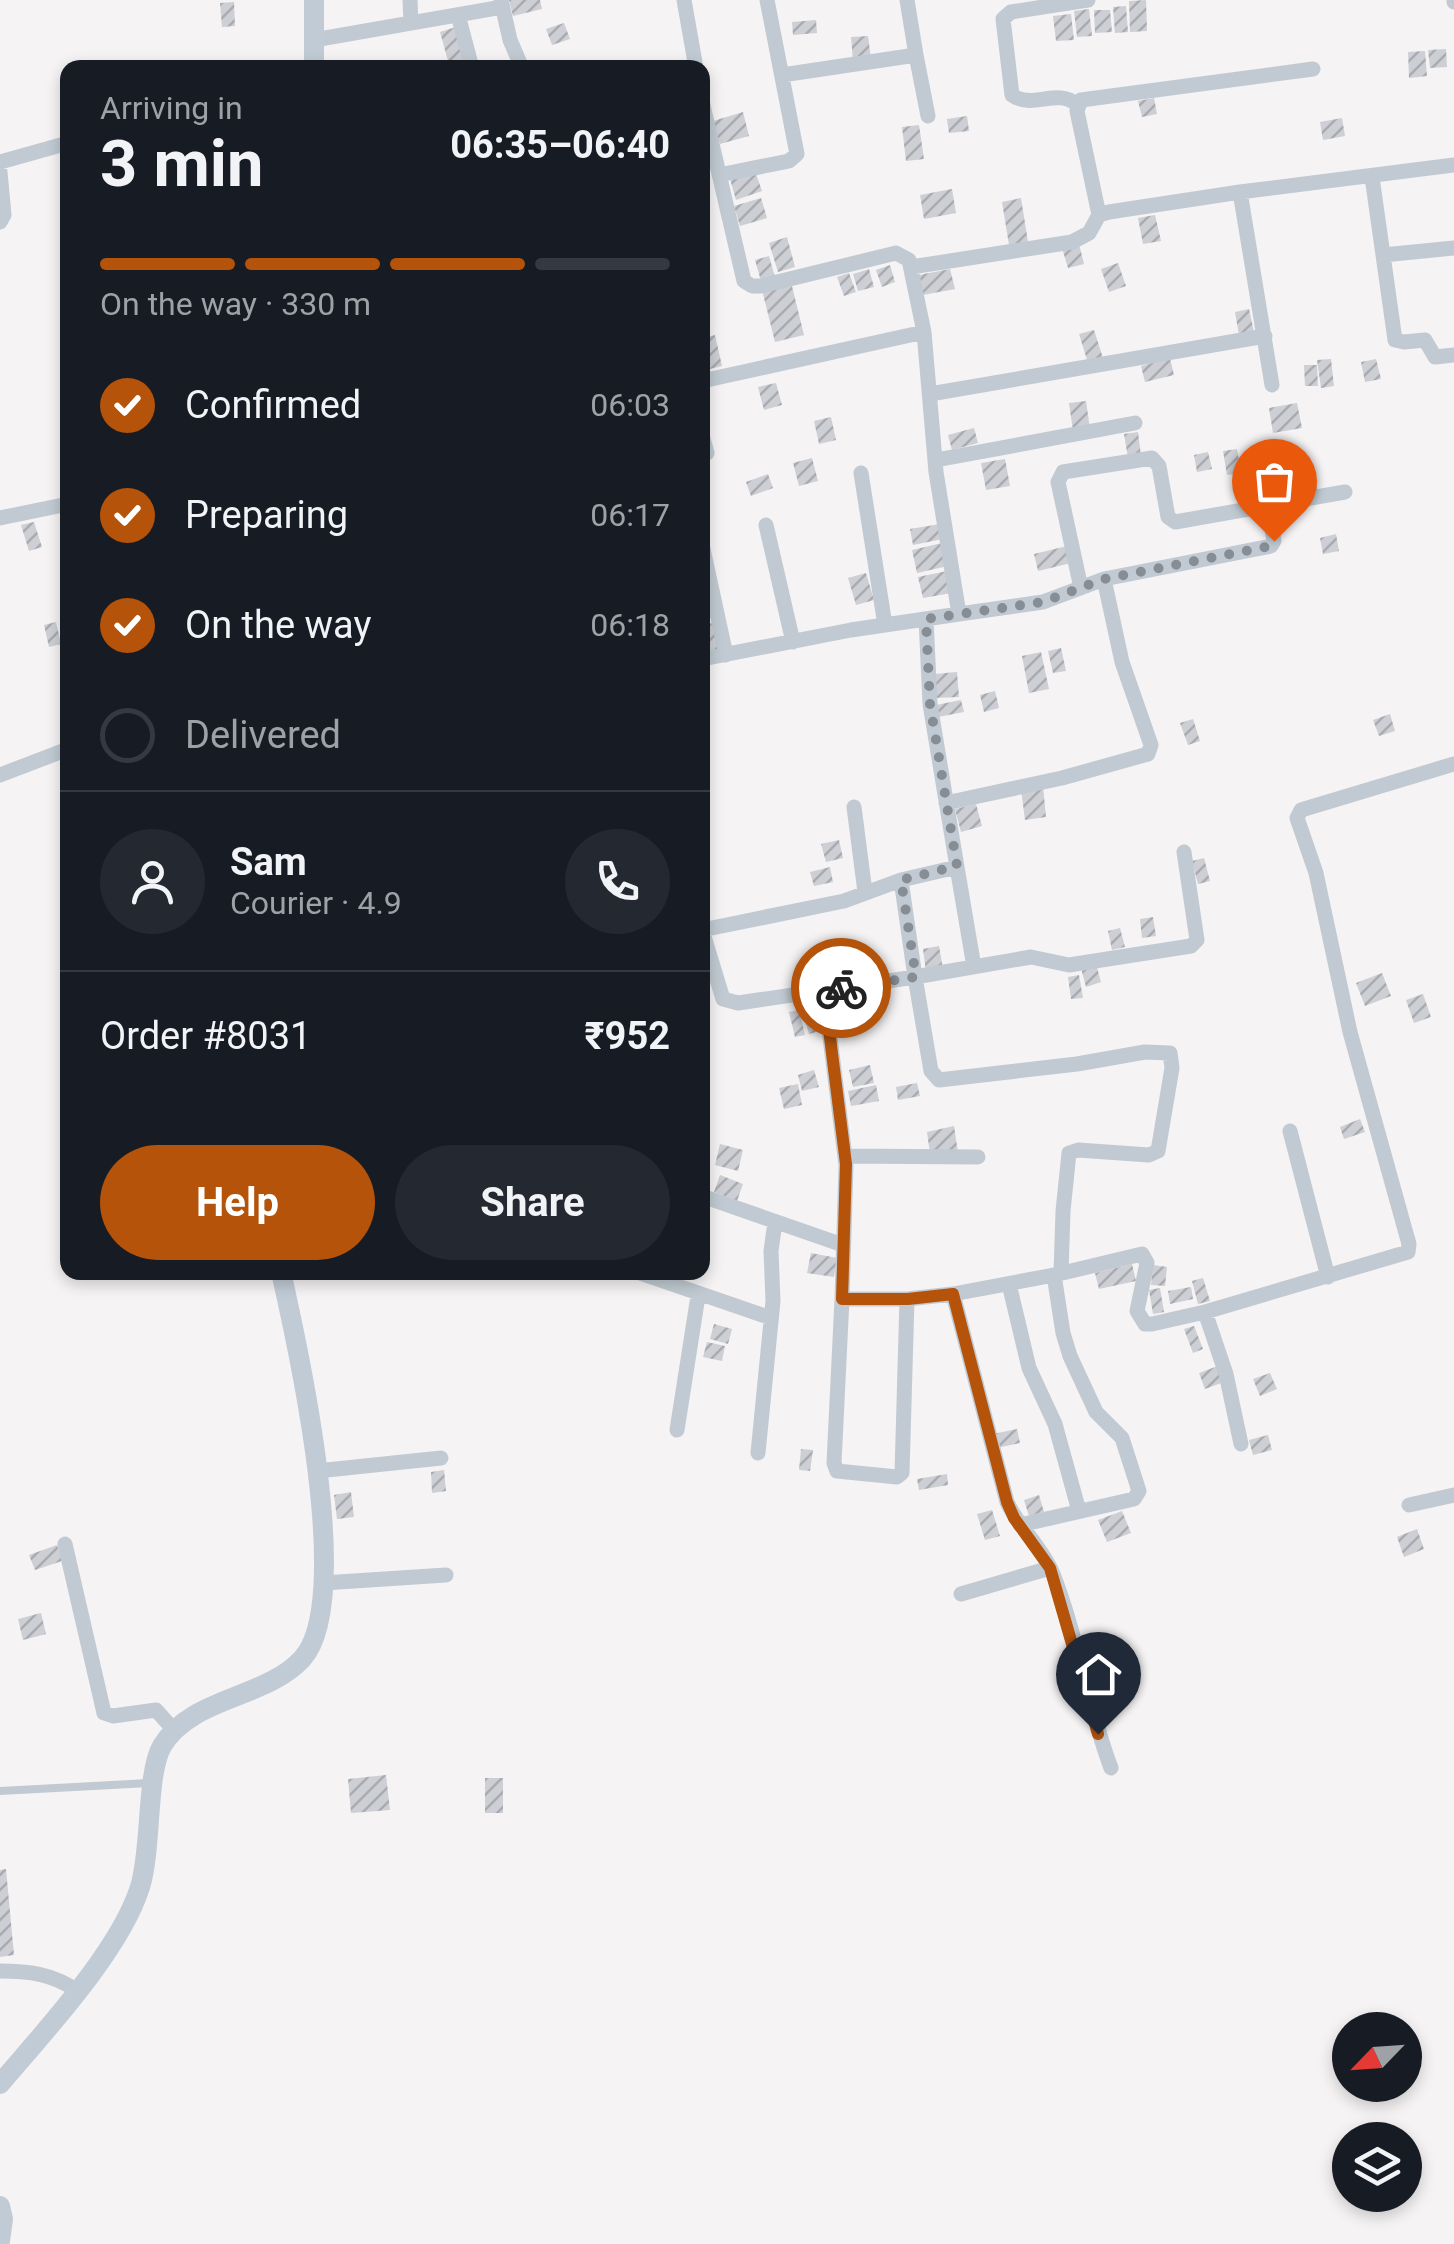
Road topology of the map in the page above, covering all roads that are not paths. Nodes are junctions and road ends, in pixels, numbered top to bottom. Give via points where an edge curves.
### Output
1 (314, 0) edge
2 (410, 0) edge
3 (684, 0) edge
4 (766, 0) edge
5 (908, 0) edge
6 (1088, 0) edge
7 (501, 4) edge
8 (458, 14) junction
9 (411, 23) junction
10 (314, 40) junction
11 (916, 56) junction
12 (314, 60) edge
13 (470, 60) edge
14 (519, 60) edge
15 (695, 60) edge
16 (1313, 70) dead end
17 (782, 76) junction
18 (1077, 105) junction
19 (928, 116) dead end
20 (710, 136) edge
21 (60, 145) edge
22 (0, 162) edge
23 (1454, 165) edge
24 (0, 172) edge
25 (719, 175) junction
26 (1372, 177) junction
27 (1240, 192) junction
28 (1099, 215) junction
29 (0, 222) edge
30 (1454, 248) edge
31 (1382, 255) junction
32 (911, 267) junction
33 (924, 332) junction
34 (1264, 336) junction
35 (1454, 355) edge
36 (710, 378) edge
37 (1272, 385) dead end
38 (930, 394) junction
39 (1135, 422) dead end
40 (936, 460) junction
41 (861, 473) dead end
42 (1345, 492) dead end
43 (60, 506) edge
44 (1268, 506) junction
45 (0, 518) edge
46 (766, 525) dead end
47 (1104, 579) junction
48 (710, 581) edge
49 (1081, 588) junction
50 (959, 614) junction
51 (926, 619) junction
52 (885, 625) junction
53 (792, 642) junction
54 (726, 655) junction
55 (710, 658) edge
56 (60, 753) edge
57 (1454, 764) edge
58 (0, 775) edge
59 (946, 803) junction
60 (854, 807) dead end
61 (1184, 852) dead end
62 (957, 866) junction
63 (901, 880) junction
64 (866, 892) junction
65 (710, 928) edge
66 (710, 954) edge
67 (974, 967) junction
68 (916, 977) junction
69 (824, 990) junction
70 (1290, 1131) dead end
71 (844, 1156) junction
72 (978, 1157) dead end
73 (710, 1199) edge
74 (776, 1222) junction
75 (843, 1245) junction
76 (1058, 1274) junction
77 (1328, 1277) junction
78 (283, 1280) edge
79 (657, 1280) edge
80 (1009, 1284) junction
81 (953, 1294) junction
82 (698, 1296) junction
83 (842, 1299) junction
84 (908, 1299) junction
85 (1204, 1312) junction
86 (771, 1318) junction
87 (676, 1430) dead end
88 (1241, 1444) dead end
89 (758, 1453) dead end
90 (442, 1458) dead end
91 (316, 1471) junction
92 (1454, 1496) edge
93 (1409, 1505) dead end
94 (1079, 1511) junction
95 (1020, 1525) junction
96 (65, 1544) dead end
97 (1050, 1568) junction
98 (446, 1576) dead end
99 (323, 1584) junction
100 (961, 1594) dead end
101 (174, 1730) junction
102 (1111, 1768) dead end
103 (154, 1782) junction
104 (0, 1790) edge
105 (0, 1971) edge
106 (76, 1990) junction
107 (0, 2084) edge
108 (0, 2206) edge
109 (0, 2241) edge

1 - 10 street
2 - 9 street
3 - 15 street
4 - 17 street
5 - 11 street
6 - 18 street via 1011,12 1003,19 1012,96 1064,97
7 - 8 street
7 - 14 street
8 - 9 street
8 - 13 street
9 - 10 street
10 - 12 street
11 - 17 street
11 - 19 street
16 - 18 street via 1089,98
17 - 25 street via 798,154
18 - 28 street
20 - 25 street
21 - 22 street
23 - 26 street
24 - 29 street
25 - 32 street via 741,274 752,286 896,253
26 - 27 street
26 - 31 street
27 - 28 street
27 - 34 street
28 - 32 street via 1072,242
30 - 31 street
31 - 35 street via 1395,340 1425,340 1435,357
32 - 33 street
33 - 36 street
33 - 38 street
34 - 37 street
34 - 38 street
38 - 40 street
39 - 40 street
40 - 50 street
41 - 52 street
42 - 44 street
43 - 45 street
44 - 47 street via 1271,546
44 - 49 street via 1171,522 1152,458 1063,472 1058,482
46 - 53 street
47 - 49 street
47 - 59 street via 1122,662 1151,745 1148,754
48 - 54 street
49 - 50 street via 1043,602
50 - 51 street
51 - 52 street
51 - 59 street via 930,704
52 - 53 street
53 - 54 street
54 - 55 street
56 - 58 street
57 - 77 street via 1297,813 1410,1244 1406,1255
59 - 62 street
60 - 64 street
61 - 67 street via 1197,940 1192,946 1069,964 1031,957
62 - 63 street
62 - 67 street
63 - 64 street
63 - 68 street
64 - 65 street
66 - 69 street via 726,1002
67 - 68 street
68 - 69 street
68 - 76 street via 938,1080 1170,1053 1155,1154 1069,1153
69 - 71 street
70 - 77 street
71 - 72 street
71 - 75 street
73 - 74 street
74 - 75 street
74 - 86 street
75 - 83 street
76 - 80 street
76 - 85 street via 1142,1254 1147,1263 1137,1311 1144,1324
76 - 94 street via 1070,1356 1096,1412 1122,1438 1139,1491 1134,1499
77 - 85 street
78 - 91 street
79 - 82 street
80 - 81 street
80 - 94 street via 1029,1368 1056,1424
81 - 84 street
81 - 95 street via 1007,1502
82 - 86 street
82 - 87 street
83 - 84 street
83 - 84 street via 834,1468 894,1477 902,1473
85 - 88 street
86 - 89 street
90 - 91 street
91 - 99 street
92 - 93 street
94 - 95 street
95 - 97 street
96 - 101 street via 104,1713 156,1710
97 - 100 street
97 - 102 street
98 - 99 street
99 - 101 street via 304,1657
101 - 103 street via 160,1748
103 - 104 lane
103 - 106 street via 140,1887 122,1929
105 - 106 street via 42,1974
106 - 107 street
108 - 109 street

